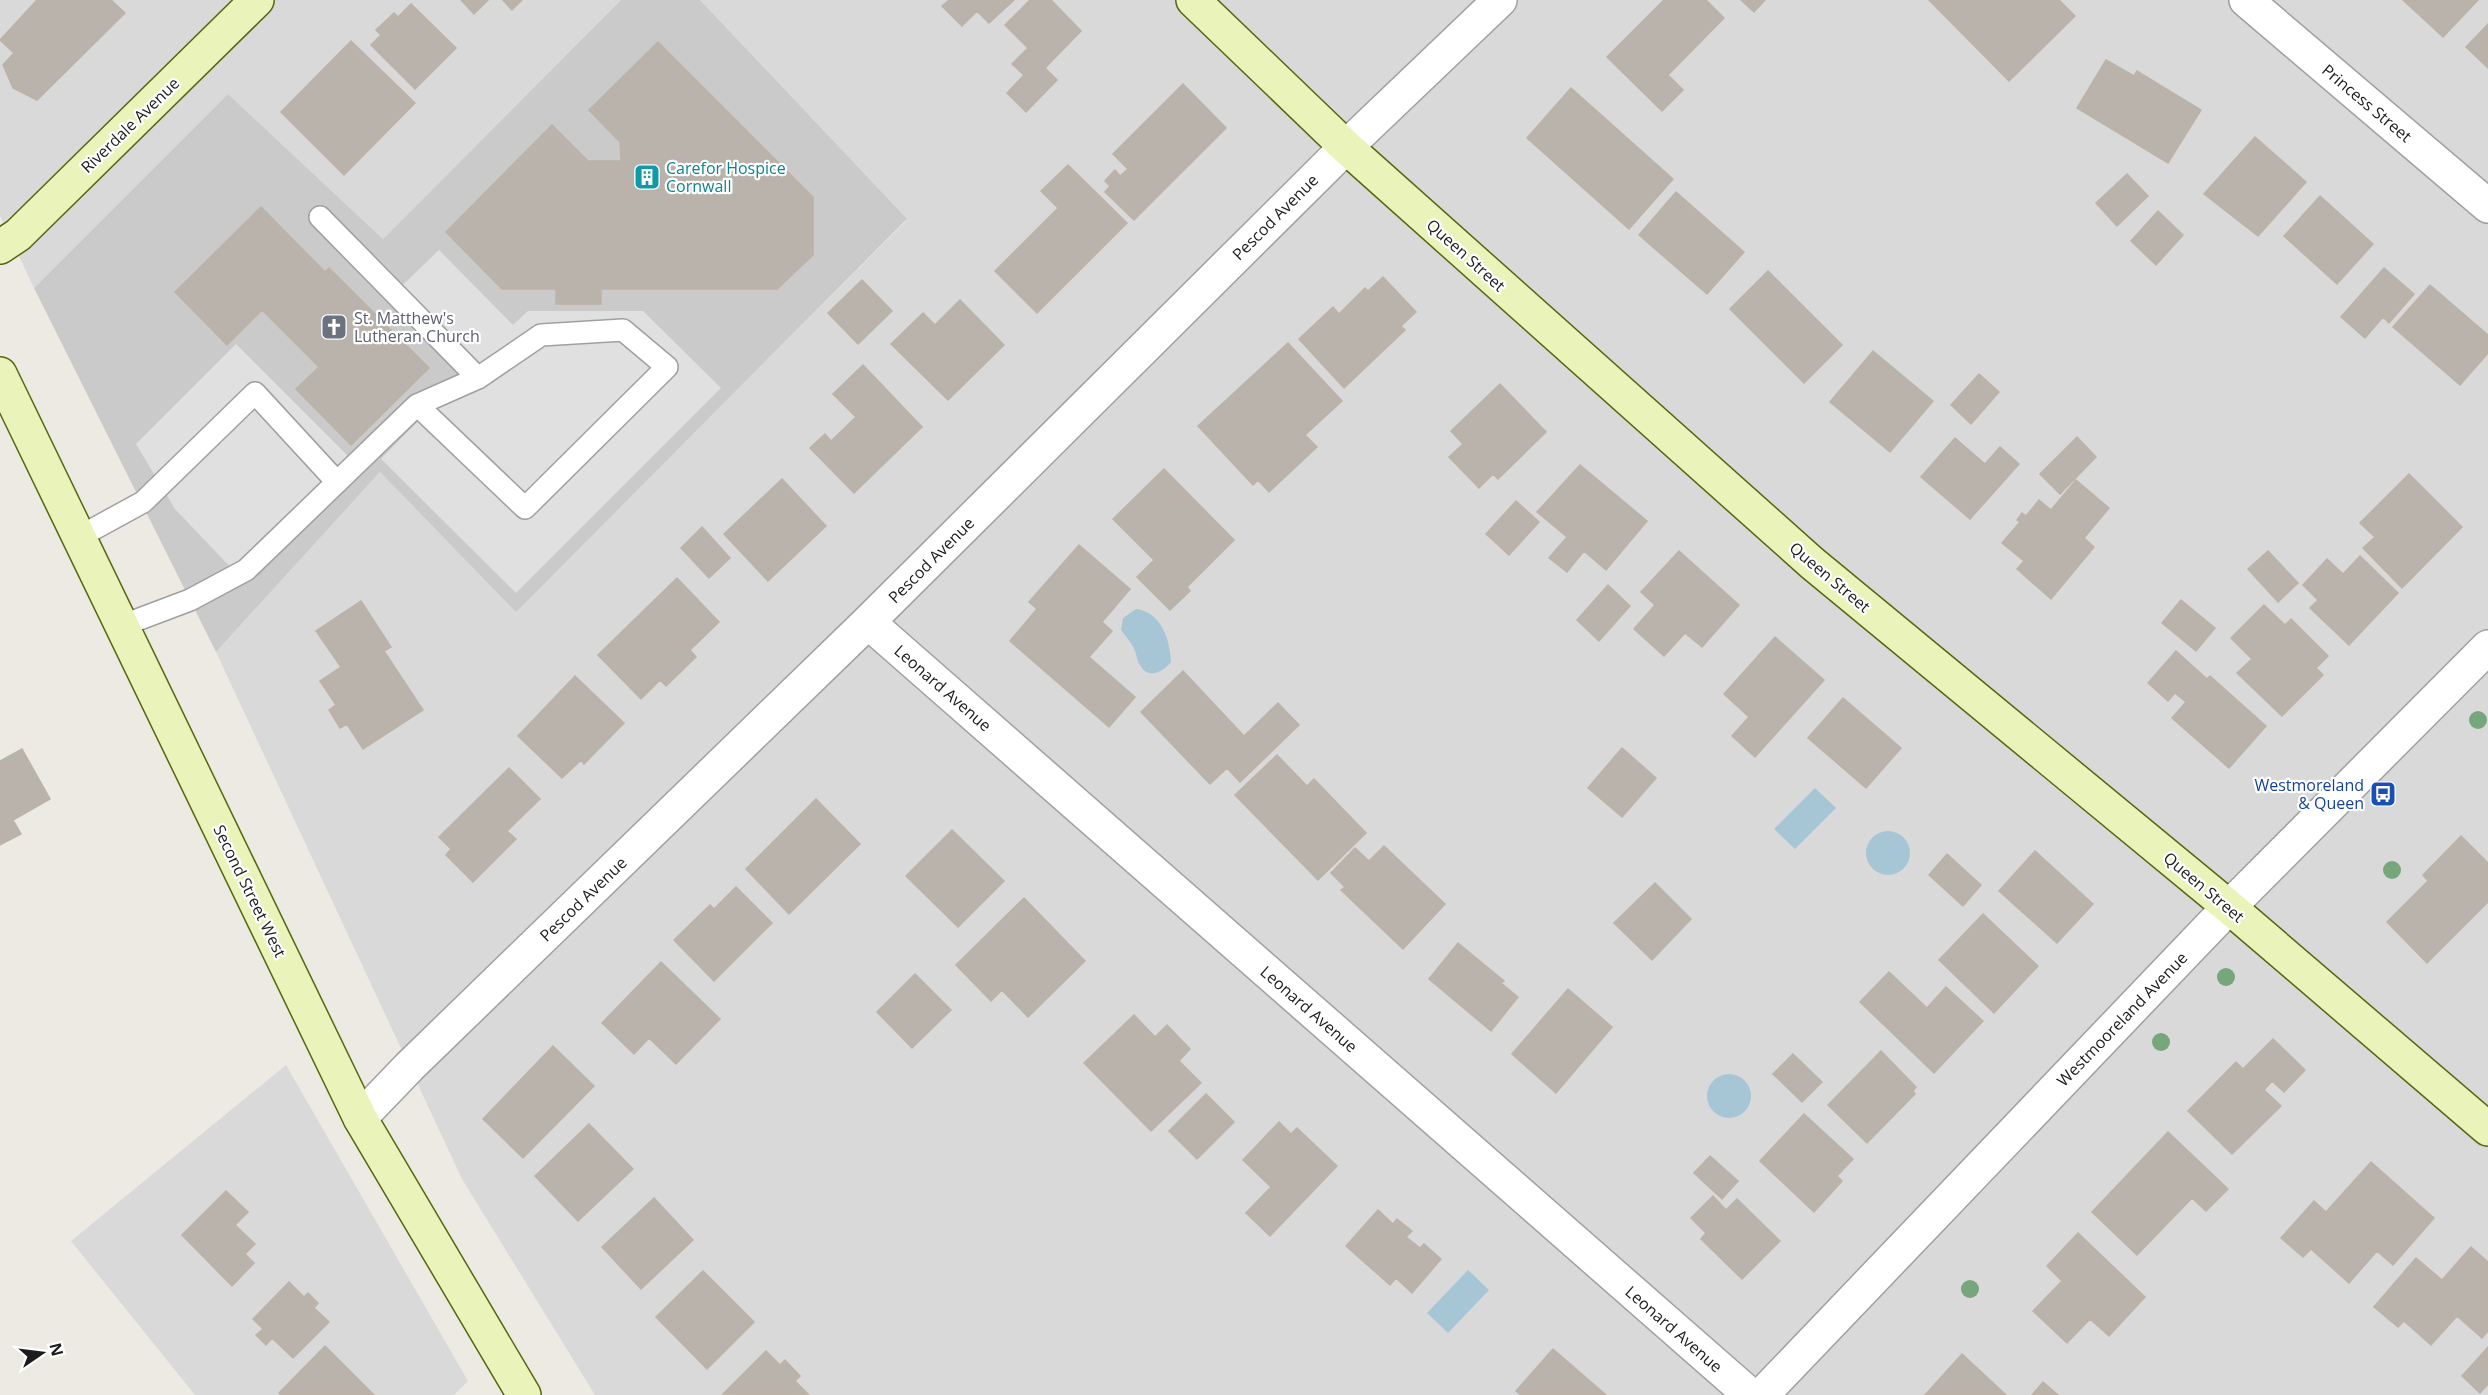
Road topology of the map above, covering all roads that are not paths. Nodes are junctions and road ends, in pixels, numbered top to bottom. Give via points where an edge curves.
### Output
1 (257, 0) edge
2 (1193, 0) edge
3 (1500, 0) edge
4 (2246, 0) edge
5 (1346, 147) junction
6 (2488, 206) edge
7 (320, 217) dead end
8 (0, 247) edge
9 (0, 374) edge
10 (478, 378) junction
11 (417, 405) junction
12 (336, 481) junction
13 (79, 537) junction
14 (868, 622) junction
15 (121, 626) junction
16 (2488, 647) edge
17 (2229, 907) junction
18 (360, 1118) junction
19 (2488, 1129) edge
20 (524, 1395) edge
21 (1750, 1395) edge
22 (1762, 1395) edge

1 - 8 street, Riverdale Avenue via 18,235
2 - 5 street, Queen Street
3 - 5 street, Pescod Avenue
4 - 6 street, Princess Street
5 - 14 street, Pescod Avenue
5 - 17 street, Queen Street via 1817,567
7 - 10 lane
9 - 13 street, Second Street West
10 - 11 lane
10 - 11 lane via 541,335 623,330 667,367 525,508
11 - 12 lane
12 - 13 lane via 255,393 143,502
12 - 15 lane via 246,570 190,600
13 - 15 street, Second Street West
14 - 18 street, Pescod Avenue
14 - 21 street, Leonard Avenue
15 - 18 street, Second Street West
16 - 17 street, Westmooreland Avenue
17 - 19 street, Queen Street
17 - 22 street, Westmooreland Avenue
18 - 20 street, Second Street West

